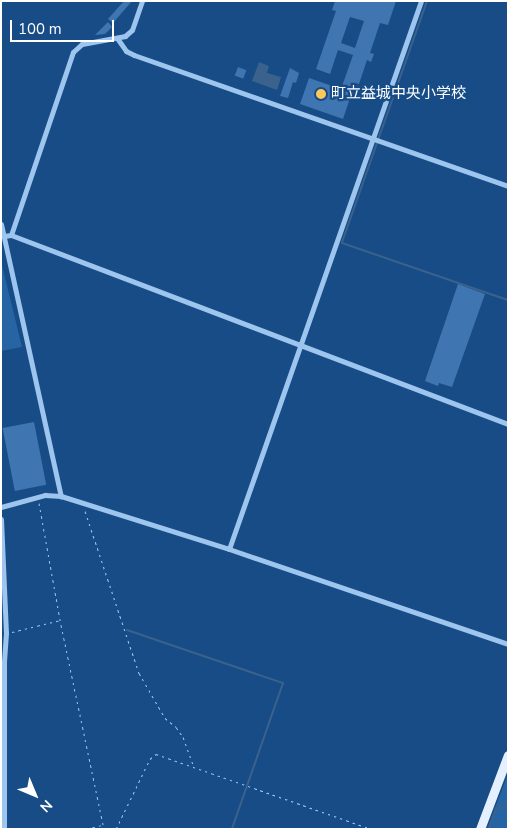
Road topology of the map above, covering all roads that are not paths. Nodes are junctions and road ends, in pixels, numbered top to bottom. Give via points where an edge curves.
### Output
1 (142, 1) edge
2 (421, 1) edge
3 (117, 38) junction
4 (374, 137) junction
5 (508, 186) edge
6 (1, 224) edge
7 (11, 235) junction
8 (4, 236) junction
9 (300, 346) junction
10 (508, 424) edge
11 (61, 496) junction
12 (1, 507) edge
13 (1, 519) edge
14 (229, 549) junction
15 (508, 644) edge
16 (508, 755) edge
17 (4, 829) edge
18 (480, 829) edge

1 - 3 street via 132,30
2 - 4 street
3 - 4 street via 126,51 134,55
3 - 7 street via 82,44 73,52
4 - 5 street
4 - 9 street
6 - 8 street
7 - 8 street
7 - 9 street
8 - 11 street
9 - 10 street
9 - 14 street
11 - 12 street via 38,496
11 - 14 street
13 - 17 street via 6,633
14 - 15 street
16 - 18 main road

